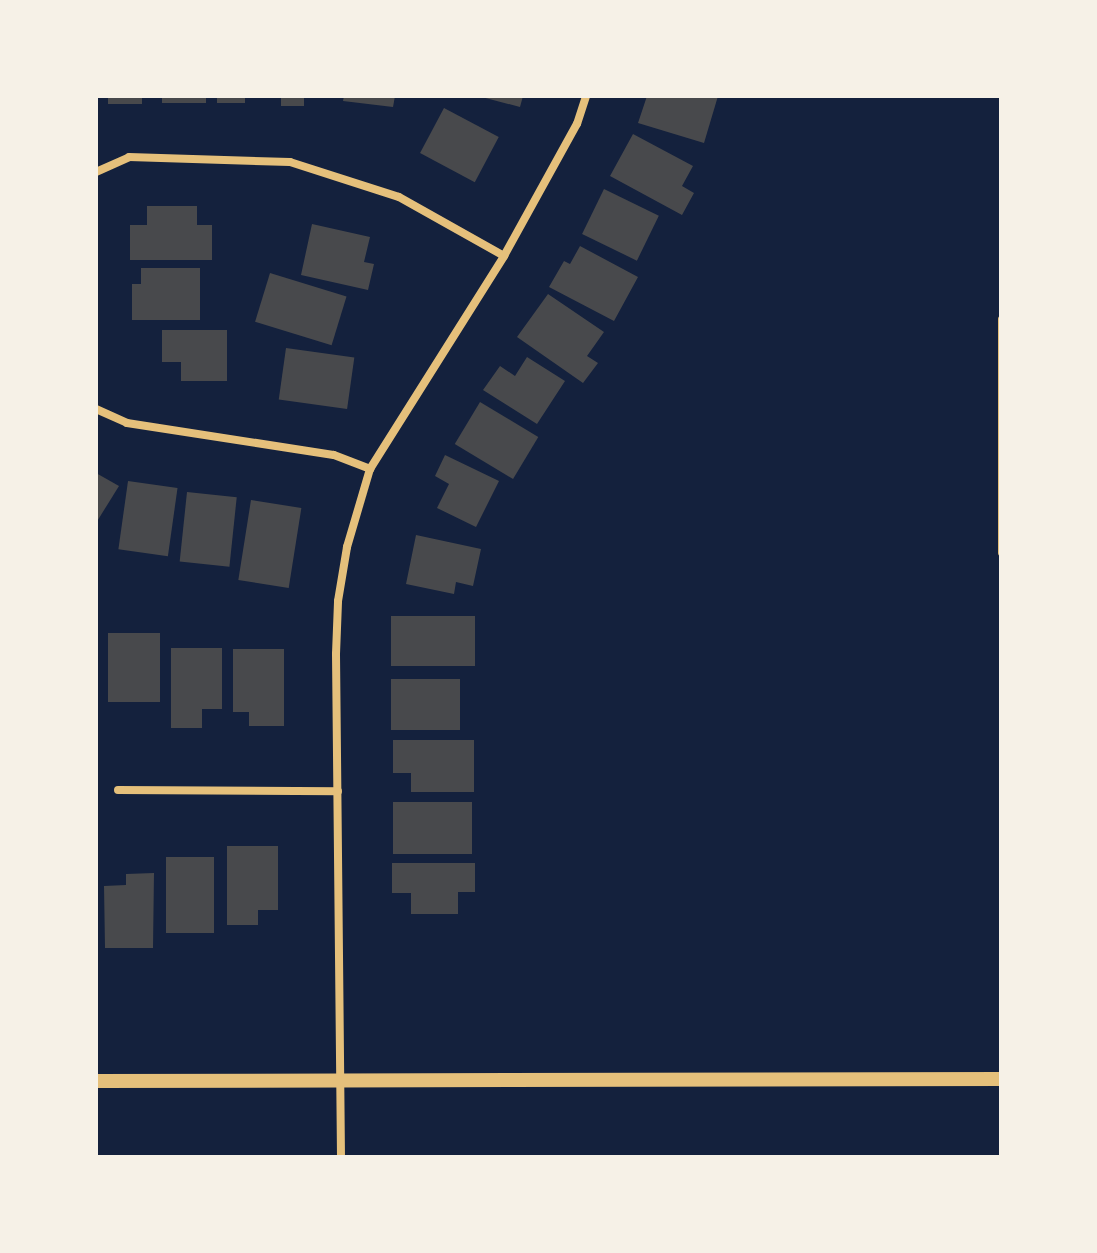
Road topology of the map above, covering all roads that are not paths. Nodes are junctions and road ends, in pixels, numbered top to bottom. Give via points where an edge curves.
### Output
1 (586, 96) edge
2 (96, 172) edge
3 (504, 256) junction
4 (1001, 319) edge
5 (96, 409) edge
6 (370, 469) junction
7 (1001, 553) edge
8 (118, 790) dead end
9 (338, 791) junction
10 (1001, 1079) edge
11 (96, 1081) edge
12 (341, 1081) junction
13 (341, 1157) edge

1 - 3 street via 577,124
2 - 3 street via 129,157 290,162 399,197
3 - 6 street
4 - 7 lane
5 - 6 street via 127,423 334,455
6 - 9 street via 338,601
8 - 9 street
9 - 12 street
10 - 12 street
11 - 12 street
12 - 13 street

